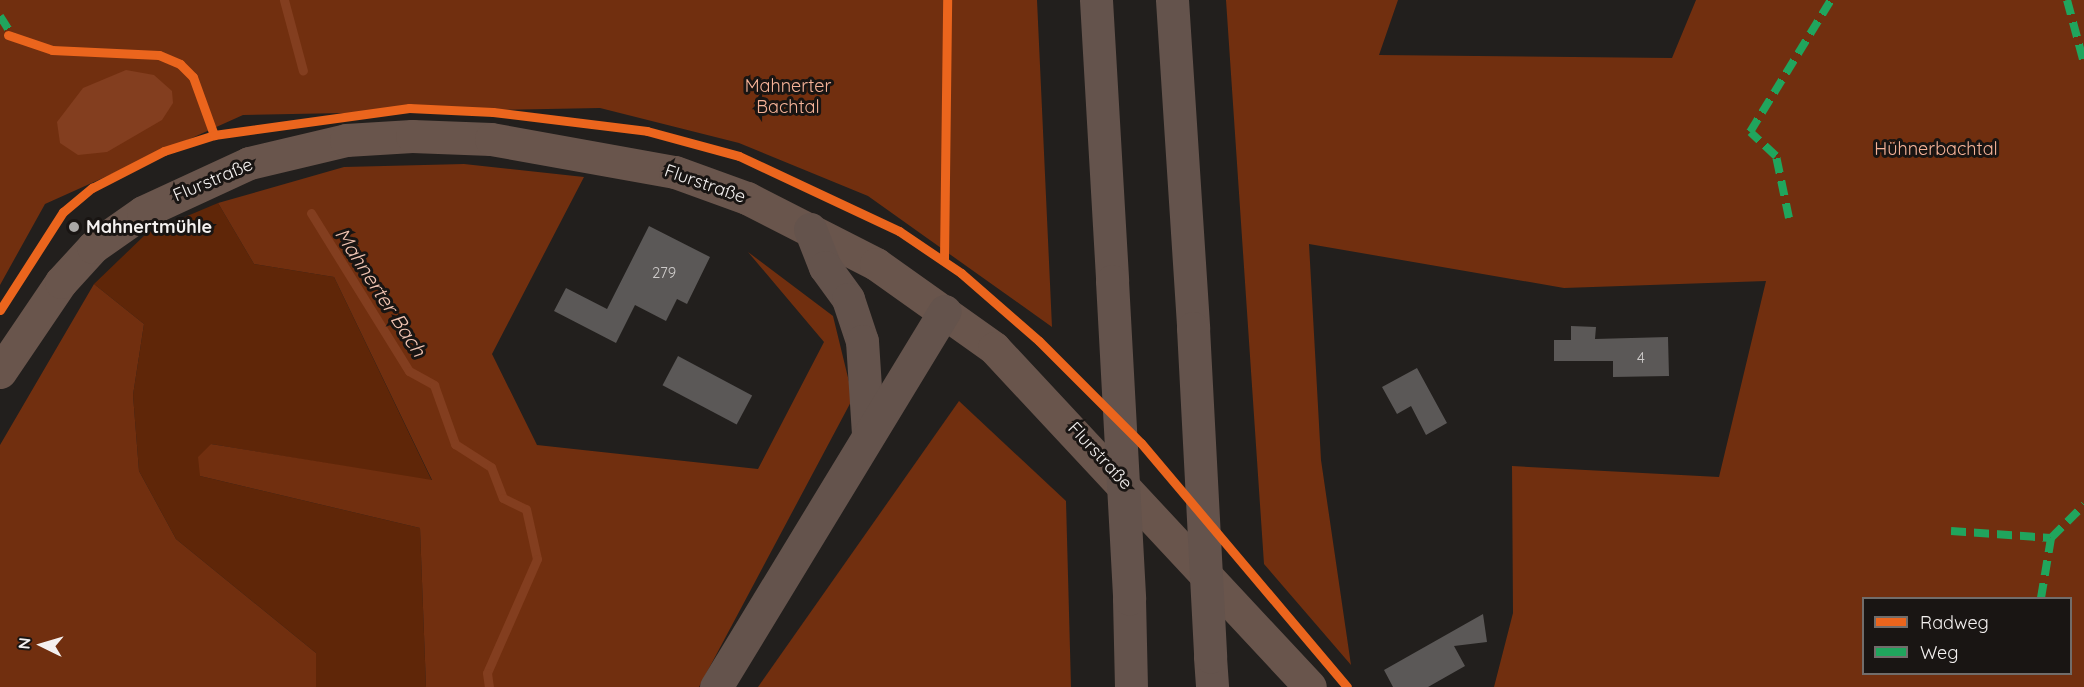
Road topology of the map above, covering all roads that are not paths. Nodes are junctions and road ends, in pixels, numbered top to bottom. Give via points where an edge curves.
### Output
1 (1096, 0) edge
2 (1172, 0) edge
3 (810, 229) junction
4 (945, 311) junction
5 (0, 372) edge
6 (868, 435) junction
7 (1211, 672) edge
8 (716, 687) edge
9 (1131, 687) edge
10 (1310, 687) edge

1 - 9 highway, bridge
2 - 7 highway, bridge
3 - 4 main road, Flurstraße via 876,264
3 - 5 main road, Flurstraße via 709,183 623,159 491,139 346,140 249,163 143,212 93,247 61,282
3 - 6 highway via 825,267 848,299 862,341
4 - 6 highway
4 - 10 main road, Flurstraße via 1051,403
6 - 8 highway

